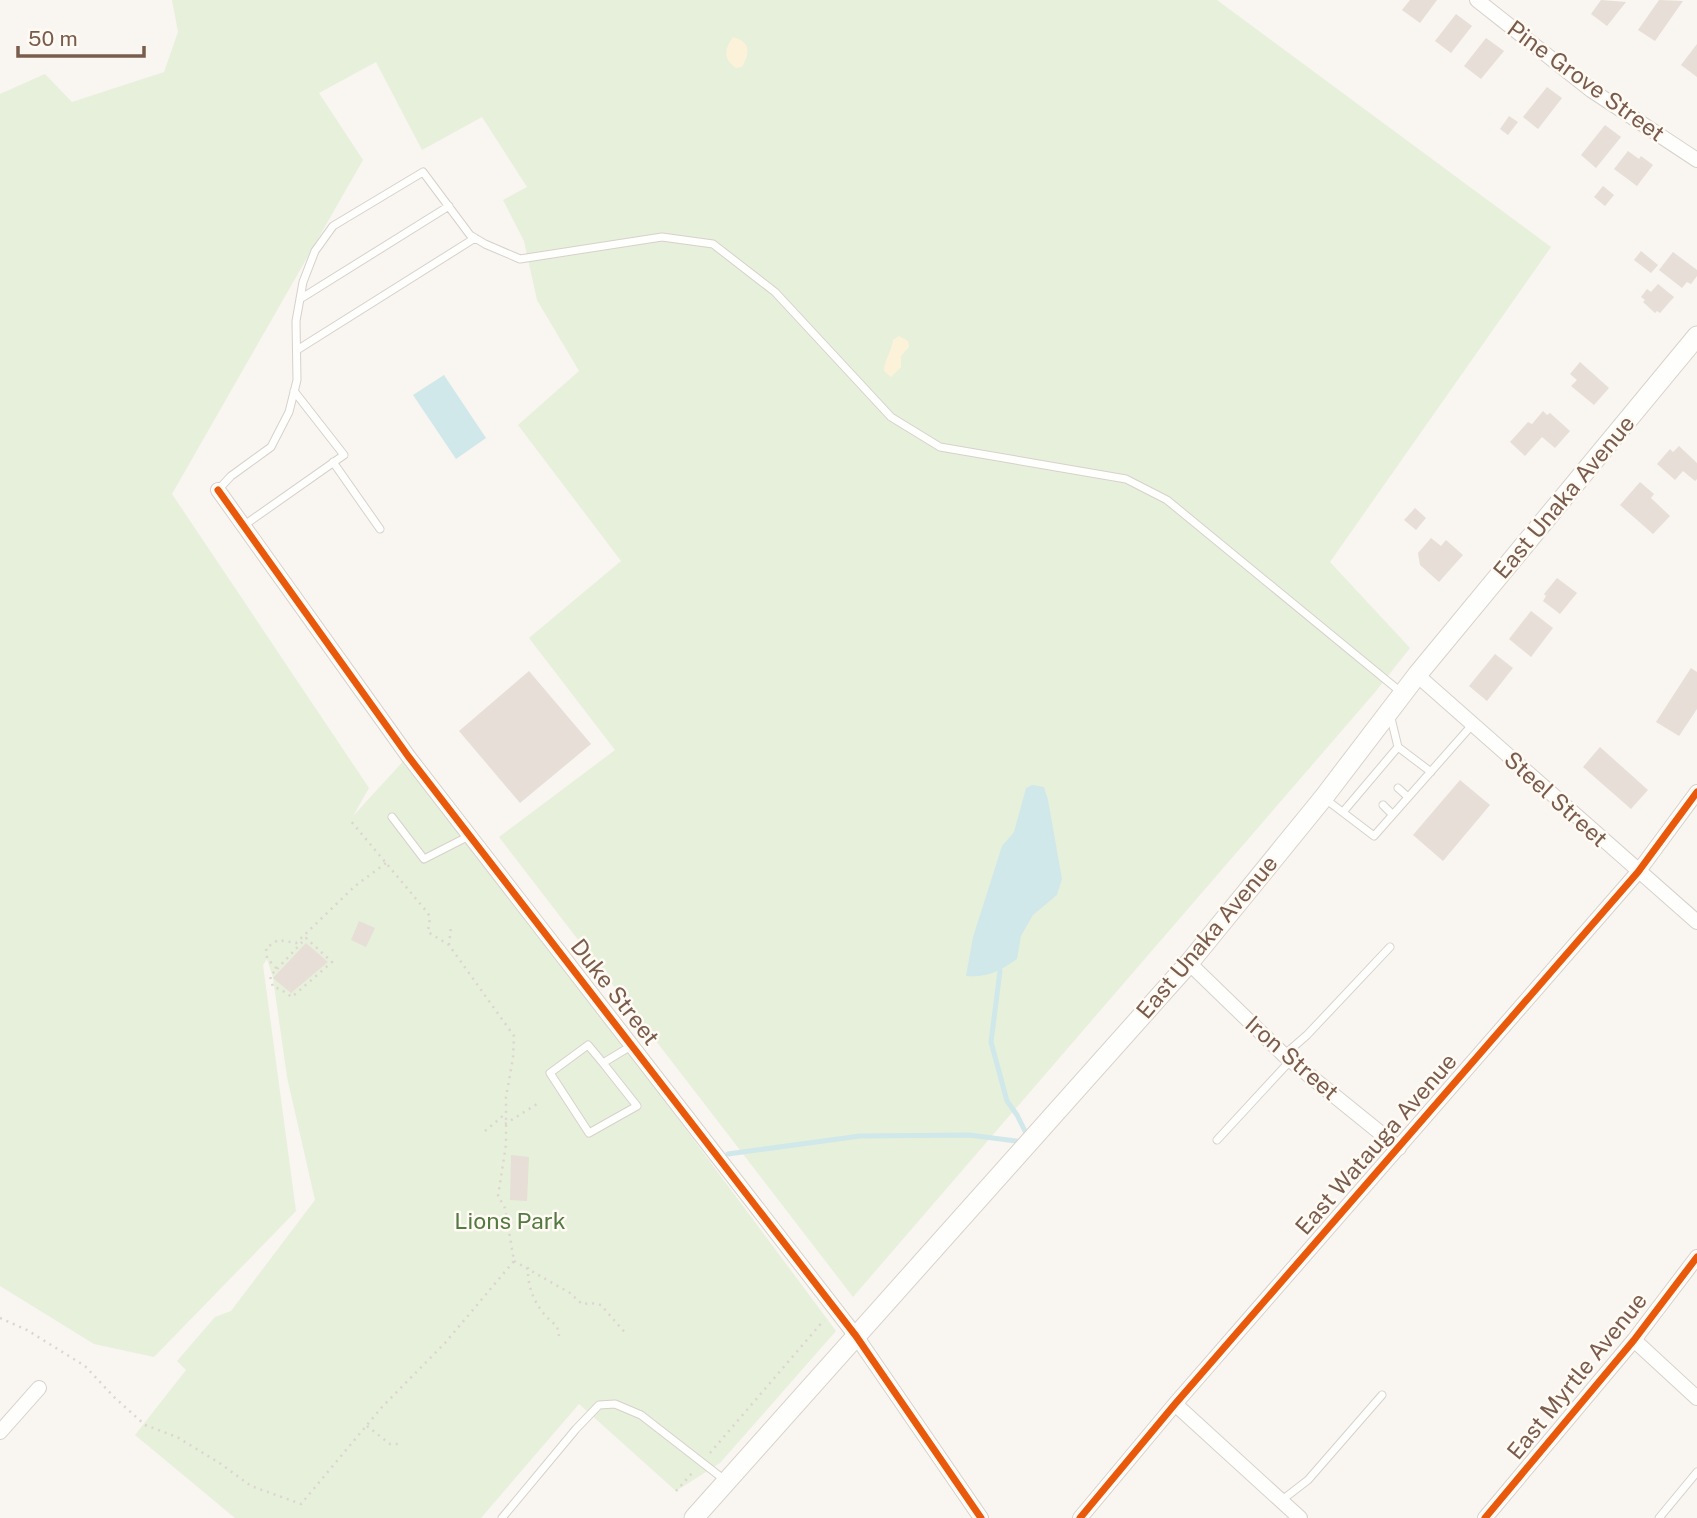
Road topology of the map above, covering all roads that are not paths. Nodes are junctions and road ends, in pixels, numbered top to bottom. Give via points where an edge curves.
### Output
1 (1477, 0) edge
2 (1697, 160) edge
3 (449, 206) junction
4 (475, 238) junction
5 (300, 299) junction
6 (1696, 340) edge
7 (297, 350) junction
8 (294, 391) junction
9 (333, 462) junction
10 (218, 490) joint
11 (243, 526) junction
12 (380, 529) dead end
13 (1417, 675) junction
14 (1402, 694) junction
15 (1389, 711) junction
16 (1472, 725) junction
17 (1398, 747) junction
18 (1431, 772) junction
19 (1398, 788) dead end
20 (1697, 792) edge
21 (1324, 797) junction
22 (1408, 797) junction
23 (1383, 806) dead end
24 (1343, 812) junction
25 (1392, 814) junction
26 (392, 817) dead end
27 (470, 836) junction
28 (1638, 872) junction
29 (1697, 922) edge
30 (1390, 947) dead end
31 (1189, 963) junction
32 (631, 1046) junction
33 (1287, 1057) junction
34 (603, 1063) junction
35 (1217, 1140) dead end
36 (1399, 1149) junction
37 (1697, 1257) edge
38 (856, 1336) junction
39 (1634, 1340) junction
40 (39, 1388) dead end
41 (1382, 1395) dead end
42 (1697, 1398) edge
43 (1175, 1404) junction
44 (0, 1432) edge
45 (1697, 1472) edge
46 (726, 1481) junction
47 (1281, 1501) junction
48 (502, 1518) edge
49 (694, 1518) edge
50 (981, 1518) edge
51 (1080, 1518) edge
52 (1300, 1518) edge
53 (1485, 1518) edge
54 (1659, 1518) edge

1 - 2 street, Pine Grove Street via 1591,90
3 - 4 lane
3 - 5 lane
3 - 5 lane via 424,172 333,226 315,251
4 - 7 lane
4 - 14 lane via 520,259 662,237 713,244 775,292 891,417 940,447 1126,479 1167,500
5 - 7 lane
6 - 13 main road, East Unaka Avenue
7 - 8 lane
8 - 9 lane via 344,455
8 - 10 lane via 271,447
9 - 11 lane
9 - 12 lane
10 - 11 street, Duke Street
11 - 27 street, Duke Street
13 - 14 main road, East Unaka Avenue
13 - 16 street, Steel Street
14 - 15 main road, East Unaka Avenue
15 - 17 lane
15 - 21 main road, East Unaka Avenue
16 - 18 lane
16 - 28 street, Steel Street
17 - 18 lane
17 - 24 lane via 1381,773
18 - 22 lane
19 - 22 lane
20 - 28 street, East Watauga Avenue
21 - 24 lane
21 - 31 main road, East Unaka Avenue
22 - 25 lane
23 - 25 lane
24 - 25 lane via 1374,836
26 - 27 lane via 424,859
27 - 32 street, Duke Street
28 - 29 street, Steel Street
28 - 36 street, East Watauga Avenue
30 - 33 lane
31 - 33 street, Iron Street
31 - 38 main road, East Unaka Avenue
32 - 34 lane
32 - 38 street, Duke Street
33 - 35 lane
33 - 36 street, Iron Street
34 - 34 lane via 588,1045 550,1073 589,1133 637,1105
36 - 43 street, East Watauga Avenue
37 - 39 street, East Myrtle Avenue
38 - 46 main road, East Unaka Avenue
38 - 50 street, Duke Street
39 - 42 street
39 - 53 street, East Myrtle Avenue
40 - 44 street
41 - 47 lane via 1308,1480
43 - 47 street
43 - 51 street, East Watauga Avenue
45 - 54 lane
46 - 48 lane via 641,1415 615,1404 599,1405
46 - 49 main road, East Unaka Avenue
47 - 52 street

